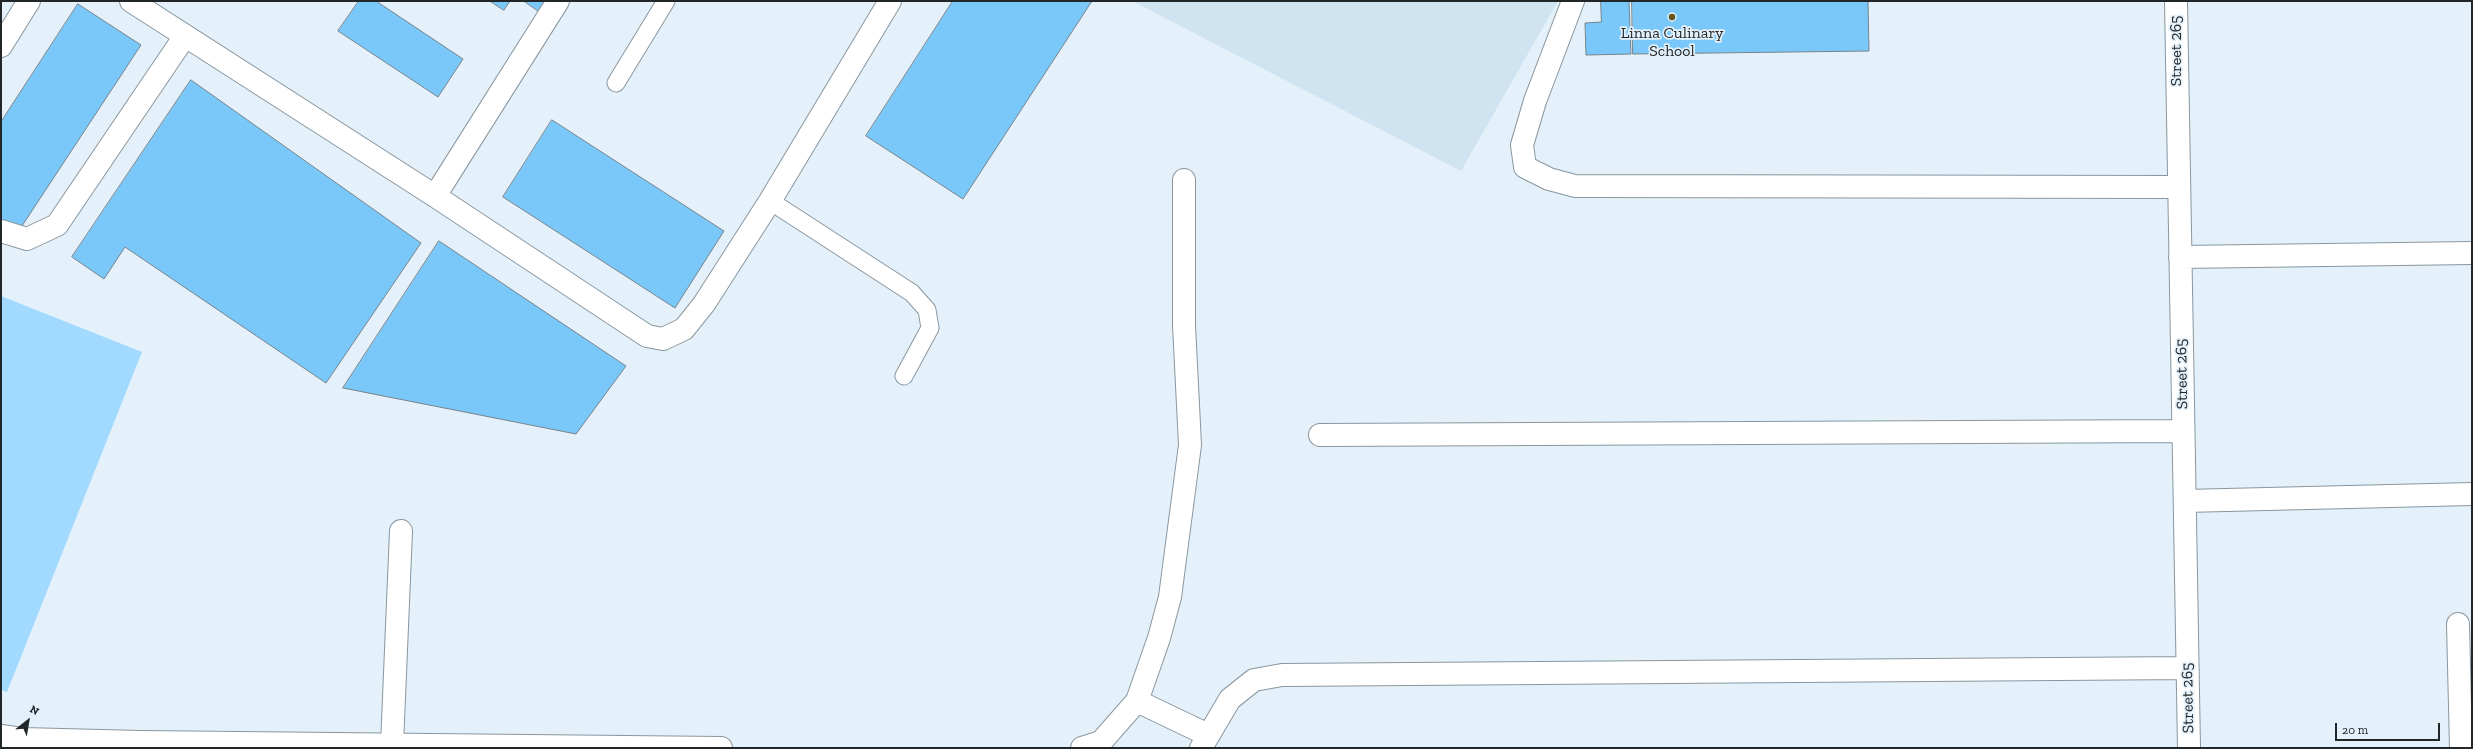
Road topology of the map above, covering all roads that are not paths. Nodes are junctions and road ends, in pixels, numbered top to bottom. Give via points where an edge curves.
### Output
1 (29, 1) edge
2 (130, 1) edge
3 (558, 1) edge
4 (666, 1) edge
5 (890, 1) edge
6 (1573, 1) edge
7 (2176, 1) edge
8 (185, 36) junction
9 (1, 46) edge
10 (616, 83) dead end
11 (1184, 180) dead end
12 (2177, 187) junction
13 (435, 196) junction
14 (770, 201) junction
15 (1, 231) edge
16 (2472, 253) edge
17 (2180, 257) junction
18 (904, 376) dead end
19 (2184, 431) junction
20 (1320, 435) dead end
21 (2472, 494) edge
22 (2185, 501) junction
23 (401, 531) dead end
24 (2458, 624) dead end
25 (2187, 668) junction
26 (1137, 701) junction
27 (13, 741) edge
28 (1204, 741) edge
29 (140, 745) edge
30 (392, 745) junction
31 (1091, 745) edge
32 (338, 746) edge
33 (721, 748) edge
34 (2189, 748) edge
35 (2461, 748) edge

1 - 9 street
2 - 8 street
3 - 13 street
4 - 10 lane
5 - 14 street
6 - 12 street via 1535,100 1522,145 1525,167 1548,179 1575,186
7 - 12 street, Street 265
8 - 13 street
8 - 15 street via 57,225 27,239
11 - 26 street via 1184,325 1190,445 1170,597
12 - 17 street, Street 265
13 - 14 street via 647,336 663,339 684,329 704,304
14 - 18 lane via 912,293 927,310 930,328
16 - 17 street
17 - 19 street, Street 265
19 - 20 street
19 - 22 street, Street 265
21 - 22 street
22 - 25 street, Street 265
23 - 30 street
24 - 35 street
25 - 28 street via 1282,675 1254,680 1230,699
25 - 34 street, Street 265
26 - 28 street
26 - 31 street
27 - 29 street
29 - 32 street
30 - 32 street
30 - 33 street

